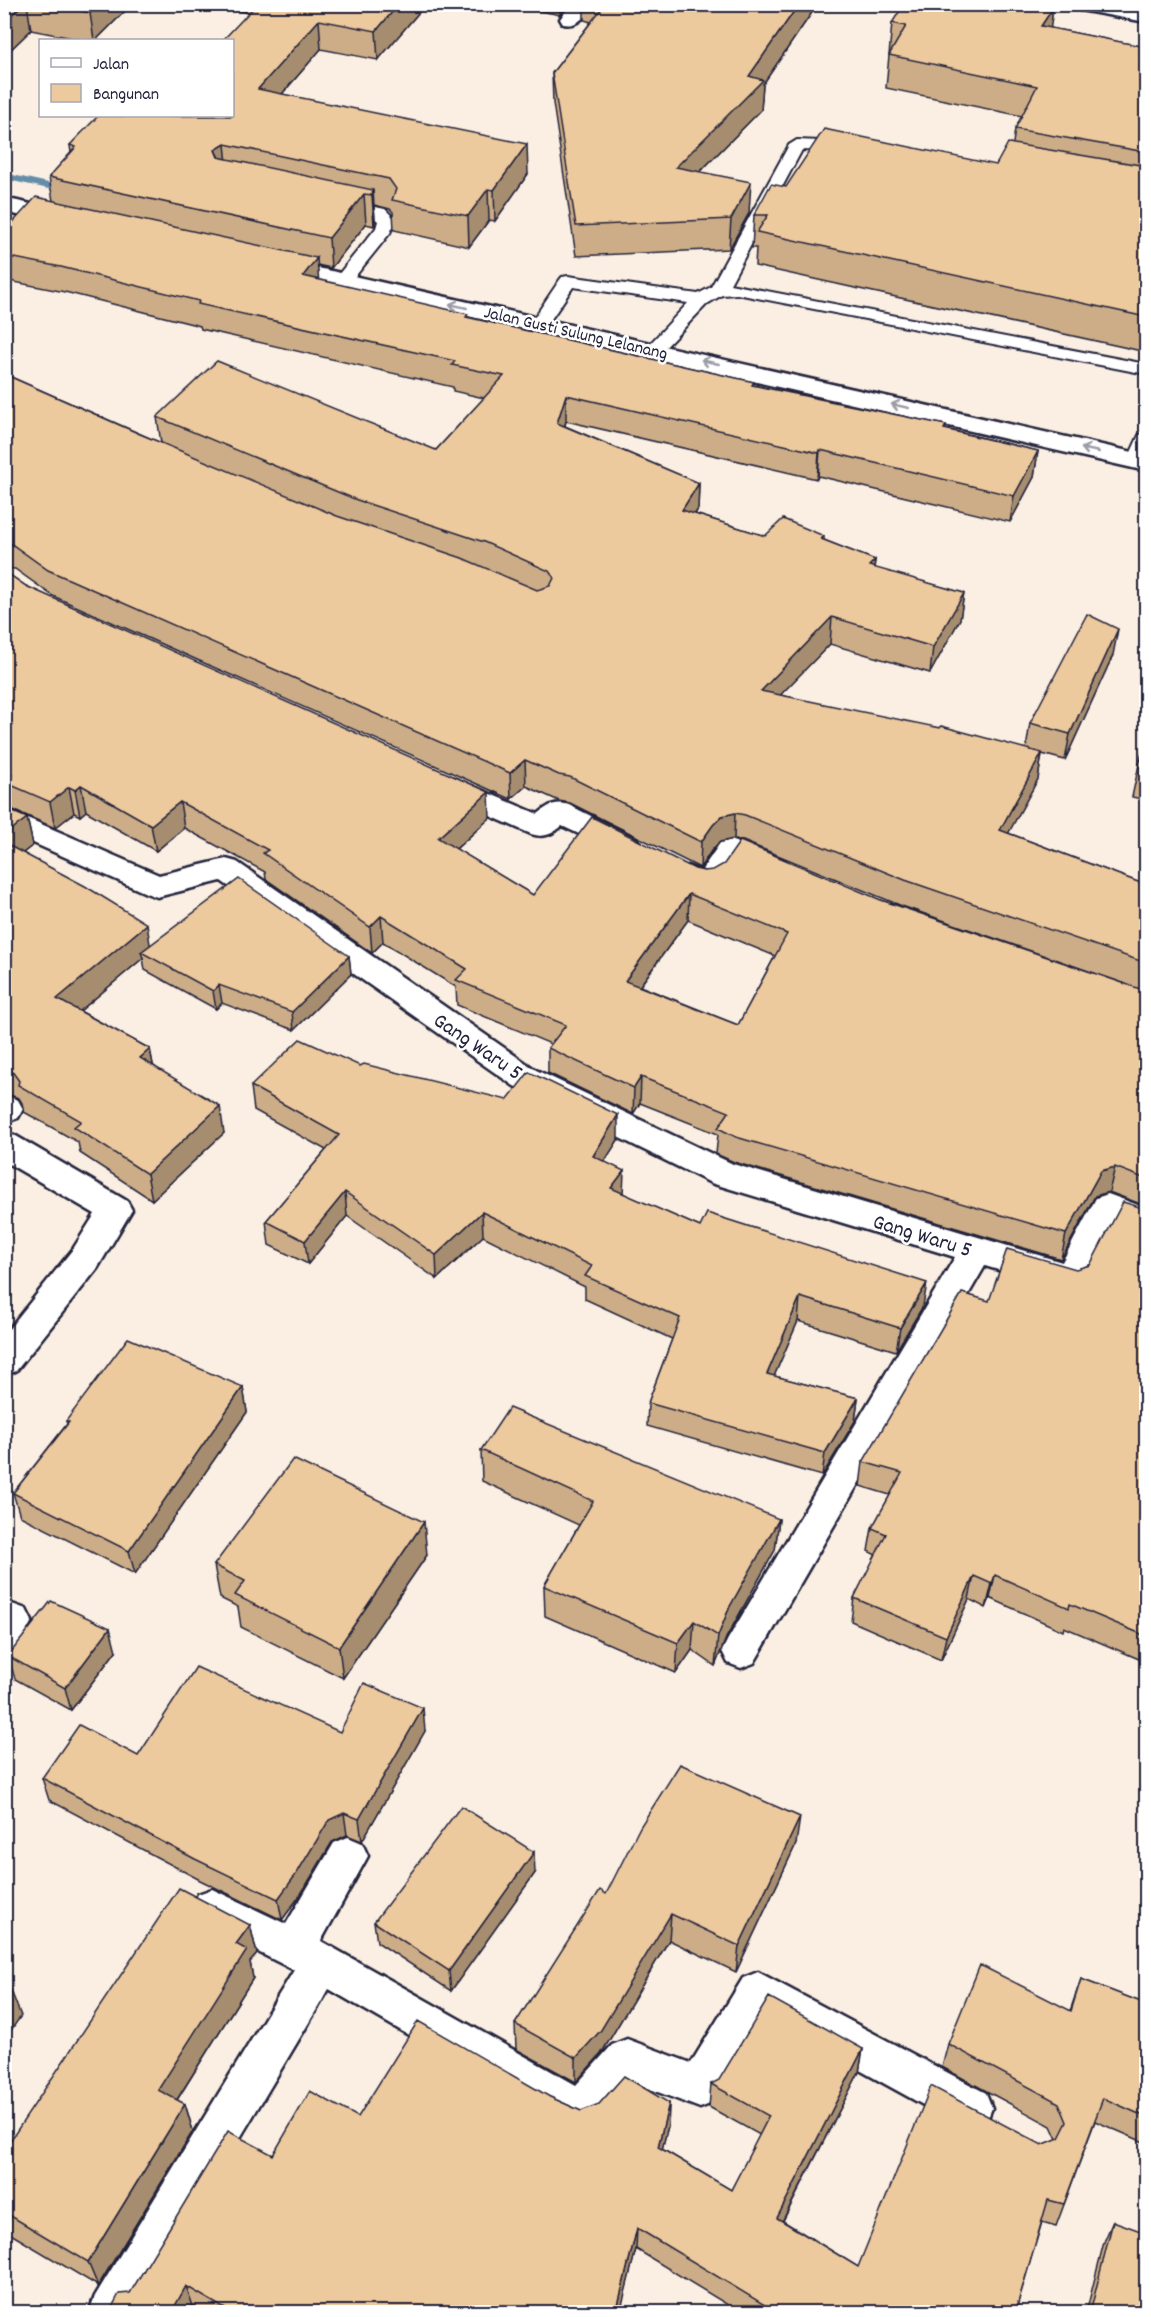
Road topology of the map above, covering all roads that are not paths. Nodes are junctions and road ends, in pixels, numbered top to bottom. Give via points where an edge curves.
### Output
1 (1080, 4) edge
2 (1146, 16) edge
3 (865, 147) edge
4 (321, 201) edge
5 (4, 205) edge
6 (92, 224) edge
7 (251, 260) edge
8 (343, 280) junction
9 (717, 290) junction
10 (701, 300) junction
11 (539, 324) junction
12 (654, 350) junction
13 (1146, 369) edge
14 (1143, 454) edge
15 (422, 774) edge
16 (4, 818) edge
17 (795, 876) edge
18 (4, 1145) edge
19 (1146, 1221) edge
20 (977, 1250) junction
21 (4, 1361) edge
22 (4, 1617) edge
23 (4, 1635) edge
24 (741, 1651) dead end
25 (348, 1856) dead end
26 (186, 1895) edge
27 (308, 1956) junction
28 (1004, 2126) edge
29 (111, 2313) edge

1 - 2 street
3 - 9 lane via 797,145
4 - 8 lane via 379,213 387,220
5 - 6 street via 27,219
7 - 8 street, Jalan Gusti Sulung Lelanang
11 -> 8 street, Jalan Gusti Sulung Lelanang
9 - 10 lane
9 - 13 lane via 737,289
10 - 11 lane via 568,281
10 - 12 lane
11 - 12 street, Jalan Gusti Sulung Lelanang
14 -> 12 street, Jalan Gusti Sulung Lelanang
15 - 17 street via 541,827 559,812 706,886 731,850
16 - 20 street, Gang Waru 5 via 158,886 226,869 525,1078 723,1174
18 - 21 street via 116,1210 85,1259
19 - 20 street, Gang Waru 5 via 1108,1207 1071,1278
20 - 24 street
22 - 23 street via 13,1621
25 - 27 street
26 - 27 street
27 - 28 street via 582,2110 627,2060 700,2087 758,1992
27 - 29 street

